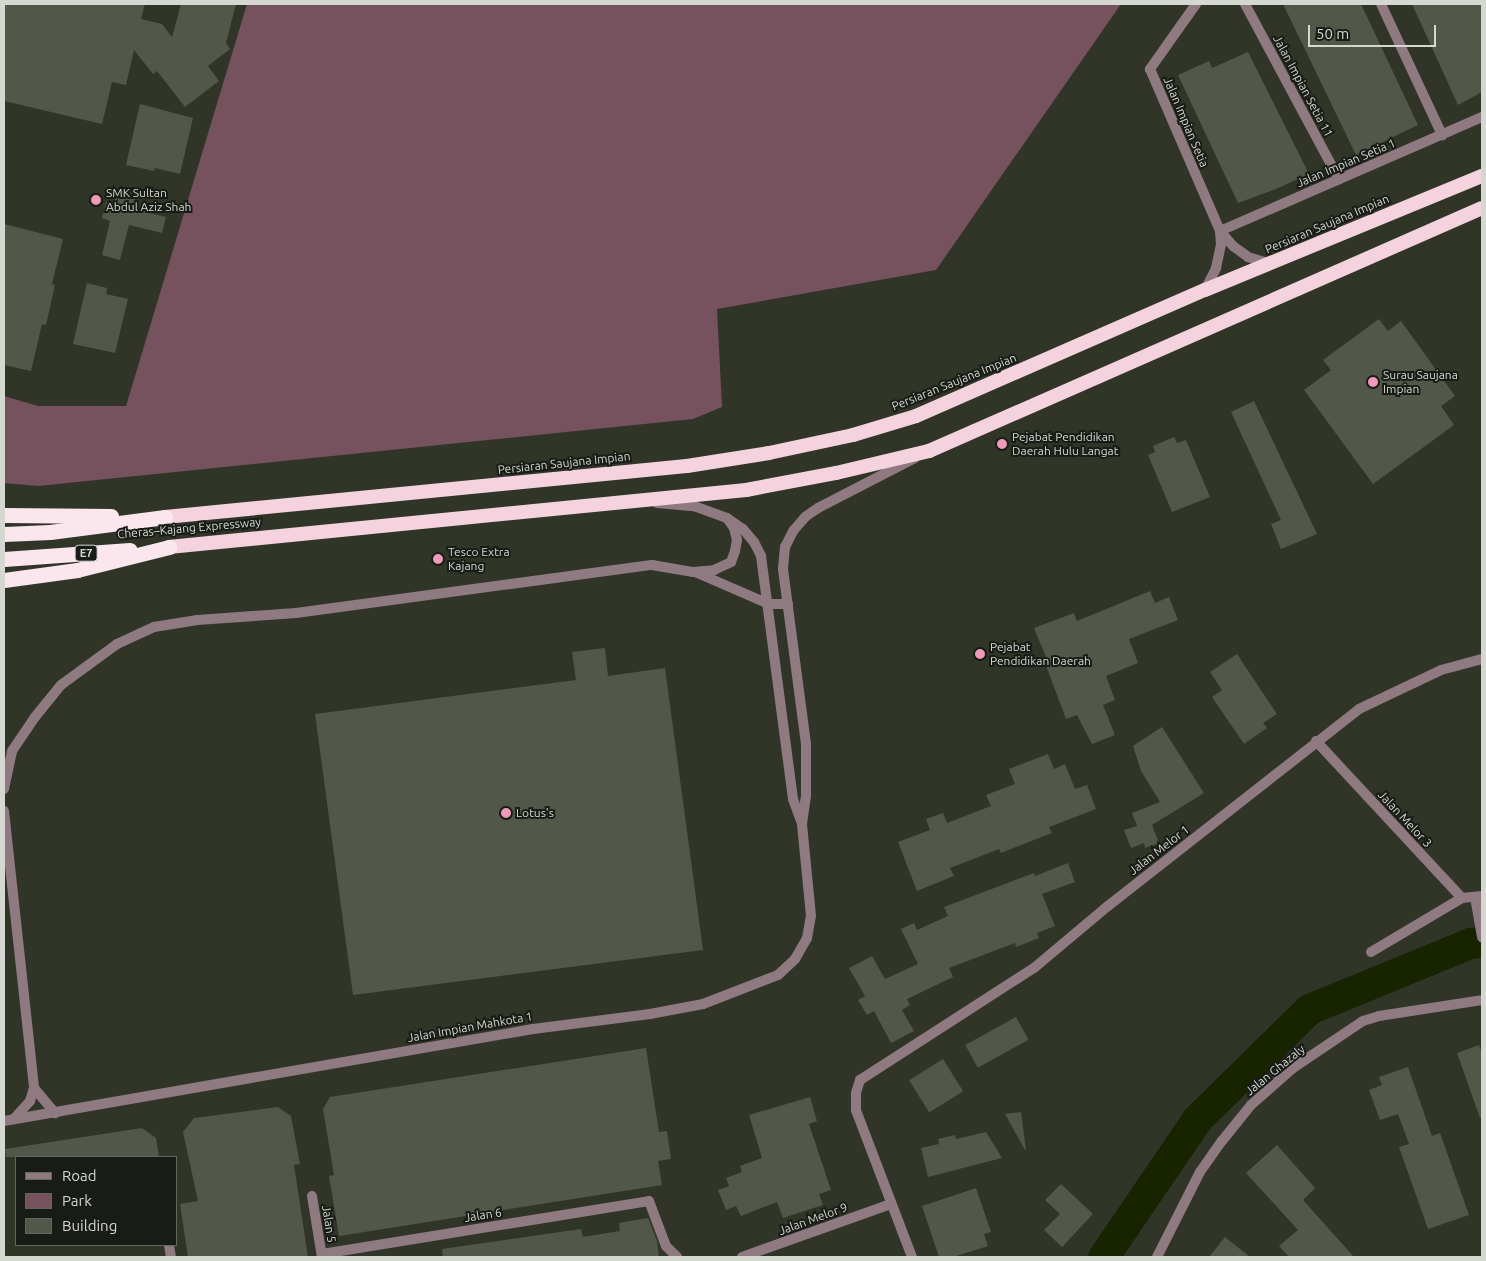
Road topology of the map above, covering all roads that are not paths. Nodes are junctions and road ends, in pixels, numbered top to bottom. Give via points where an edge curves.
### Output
1 (1196, 4) edge
2 (1245, 4) edge
3 (1381, 4) edge
4 (1482, 117) edge
5 (1442, 135) junction
6 (1482, 176) edge
7 (1338, 180) junction
8 (1482, 208) edge
9 (1220, 231) junction
10 (1271, 264) junction
11 (1205, 290) junction
12 (929, 451) junction
13 (635, 502) junction
14 (284, 505) joint
15 (4, 514) edge
16 (165, 517) junction
17 (727, 518) junction
18 (4, 534) edge
19 (169, 547) junction
20 (4, 559) edge
21 (693, 572) junction
22 (4, 580) edge
23 (769, 604) junction
24 (788, 604) junction
25 (1482, 659) edge
26 (1316, 741) junction
27 (4, 789) edge
28 (4, 811) edge
29 (802, 824) junction
30 (1479, 896) edge
31 (1462, 898) junction
32 (1482, 936) edge
33 (1371, 952) dead end
34 (1482, 1000) edge
35 (34, 1088) junction
36 (55, 1113) junction
37 (9, 1120) edge
38 (312, 1196) dead end
39 (892, 1204) junction
40 (322, 1256) edge
41 (677, 1257) edge
42 (742, 1257) edge
43 (912, 1257) edge
44 (1157, 1257) edge

1 - 9 street, Jalan Impian Setia via 1150,69
2 - 7 street, Jalan Impian Setia 11
3 - 5 street
4 - 5 street, Jalan Impian Setia 1
5 - 7 street, Jalan Impian Setia 1
6 - 10 highway, Persiaran Saujana Impian
7 - 9 street, Jalan Impian Setia 1
8 - 12 highway
9 - 10 street, Jalan Impian Setia via 1248,257
9 - 11 street, Jalan Impian Setia via 1216,268
10 - 11 highway, Persiaran Saujana Impian
11 - 14 highway, Persiaran Saujana Impian via 916,416 853,436 687,466
12 - 13 highway via 836,474 746,490
12 - 24 street via 818,508 792,530 785,547 783,569
13 - 17 street via 694,506
13 - 19 highway, Cheras–Kajang Expressway / E7
14 - 16 highway, Cheras–Kajang Expressway / E7
15 - 16 highway
16 - 18 highway, Cheras–Kajang Expressway / E7 via 50,532
17 - 21 street via 737,540 731,562 714,570
17 - 23 street via 754,542 765,571
19 - 20 highway, Cheras–Kajang Expressway / E7
19 - 22 highway via 77,570
21 - 23 street
21 - 27 street via 652,566 296,613 197,620 154,627 117,644 61,685 12,751
23 - 24 street
23 - 29 street via 793,799
24 - 29 street via 806,744
25 - 26 street, Jalan Melor 1 via 1441,670 1367,703
26 - 31 street, Jalan Melor 3
26 - 39 street, Jalan Melor 1 via 1034,968 860,1080 856,1110
28 - 35 street
29 - 36 street, Jalan Impian Mahkota 1 via 810,916 807,938 795,959 778,975 755,985 703,1004 650,1014 533,1029
30 - 31 street
30 - 32 street via 1477,909
31 - 33 street
34 - 44 street, Jalan Ghazaly via 1363,1021 1292,1068 1251,1105 1222,1141 1200,1172
35 - 36 street via 44,1104
35 - 37 street via 30,1101
36 - 37 street, Jalan Impian Mahkota 1
38 - 40 street, Jalan 5
39 - 42 street, Jalan Melor 9
39 - 43 street
40 - 41 street, Jalan 6 via 649,1201 666,1246

